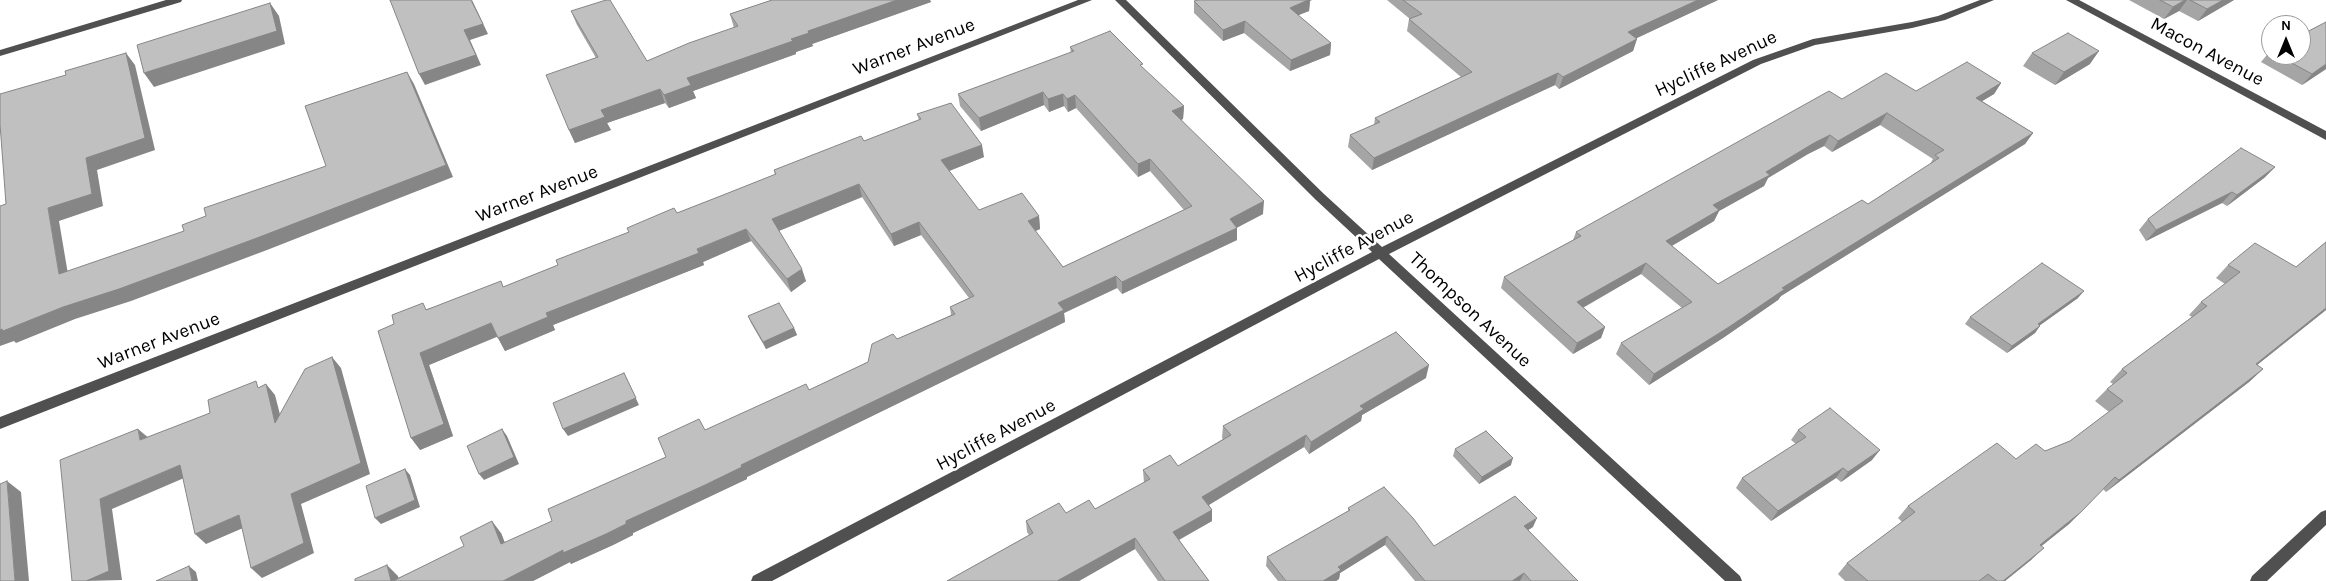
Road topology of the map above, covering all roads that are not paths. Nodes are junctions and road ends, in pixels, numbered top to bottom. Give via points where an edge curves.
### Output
1 (176, 0) edge
2 (1087, 0) edge
3 (1120, 0) edge
4 (1988, 0) edge
5 (2071, 0) edge
6 (0, 53) edge
7 (2326, 136) edge
8 (1381, 254) junction
9 (0, 423) edge
10 (2326, 516) edge
11 (758, 581) edge
12 (1735, 581) edge
13 (2257, 581) edge

1 - 6 street
2 - 9 street, Warner Avenue
3 - 8 street, Thompson Avenue
4 - 8 street, Hycliffe Avenue via 1941,18 1813,42 1757,62
5 - 7 street, Macon Avenue
8 - 11 street, Hycliffe Avenue
8 - 12 street, Thompson Avenue
10 - 13 street

